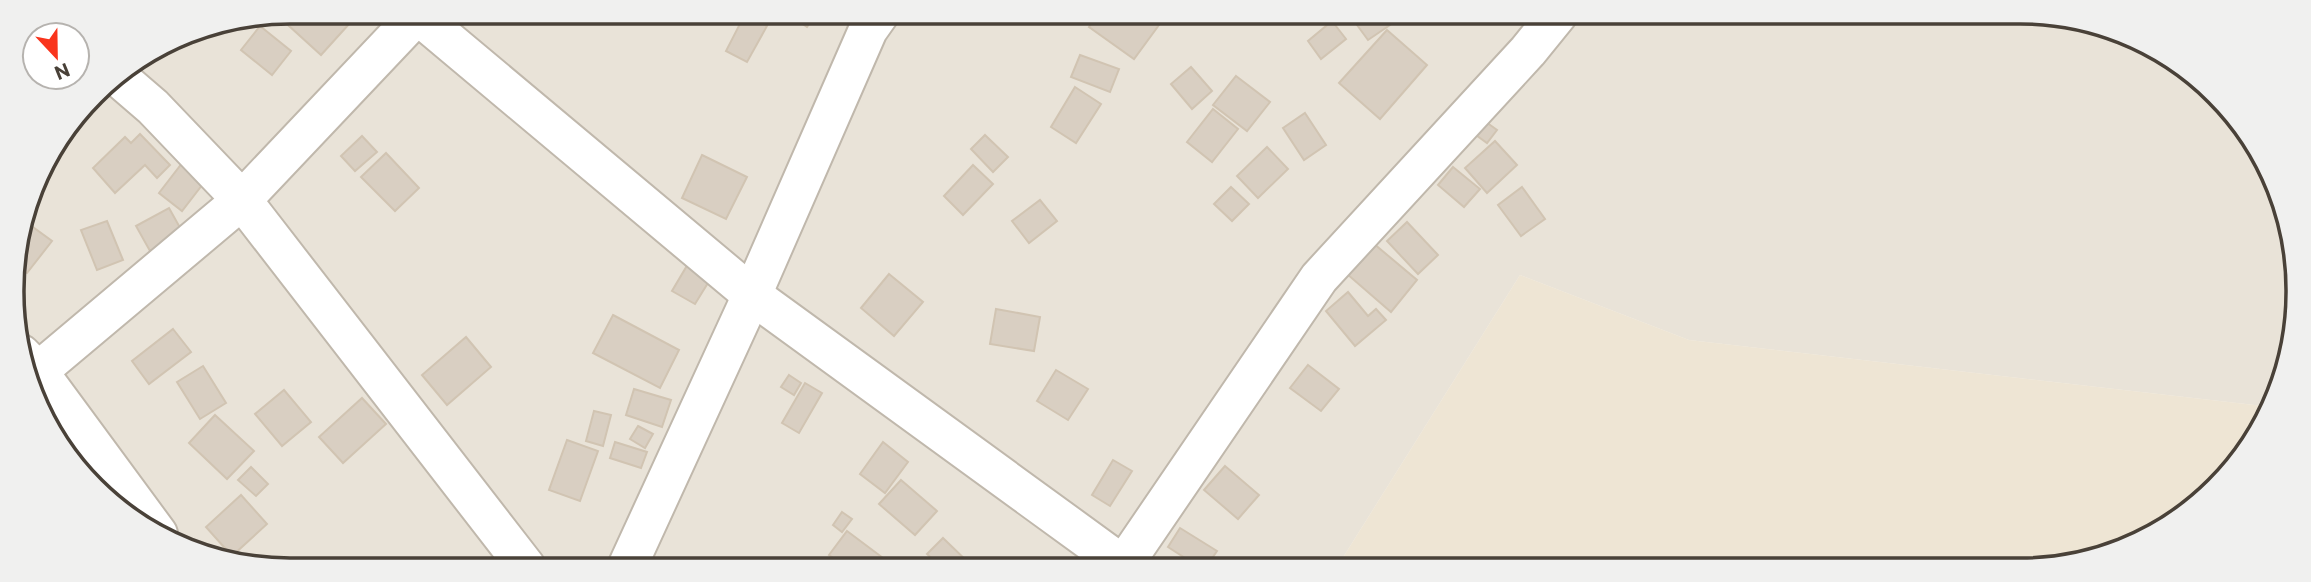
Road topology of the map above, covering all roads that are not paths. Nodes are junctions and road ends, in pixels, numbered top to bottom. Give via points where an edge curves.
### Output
1 (408, 24) edge
2 (429, 24) edge
3 (872, 24) edge
4 (1550, 24) edge
5 (125, 83) edge
6 (242, 200) junction
7 (752, 295) junction
8 (35, 363) edge
9 (42, 384) edge
10 (140, 510) edge
11 (519, 558) edge
12 (631, 558) edge
13 (1112, 558) edge
14 (1128, 558) edge

1 - 6 street
2 - 7 street
3 - 7 street
4 - 14 street via 1319,278
5 - 6 street
6 - 8 street
6 - 11 street
7 - 12 street
7 - 13 street
9 - 10 street

